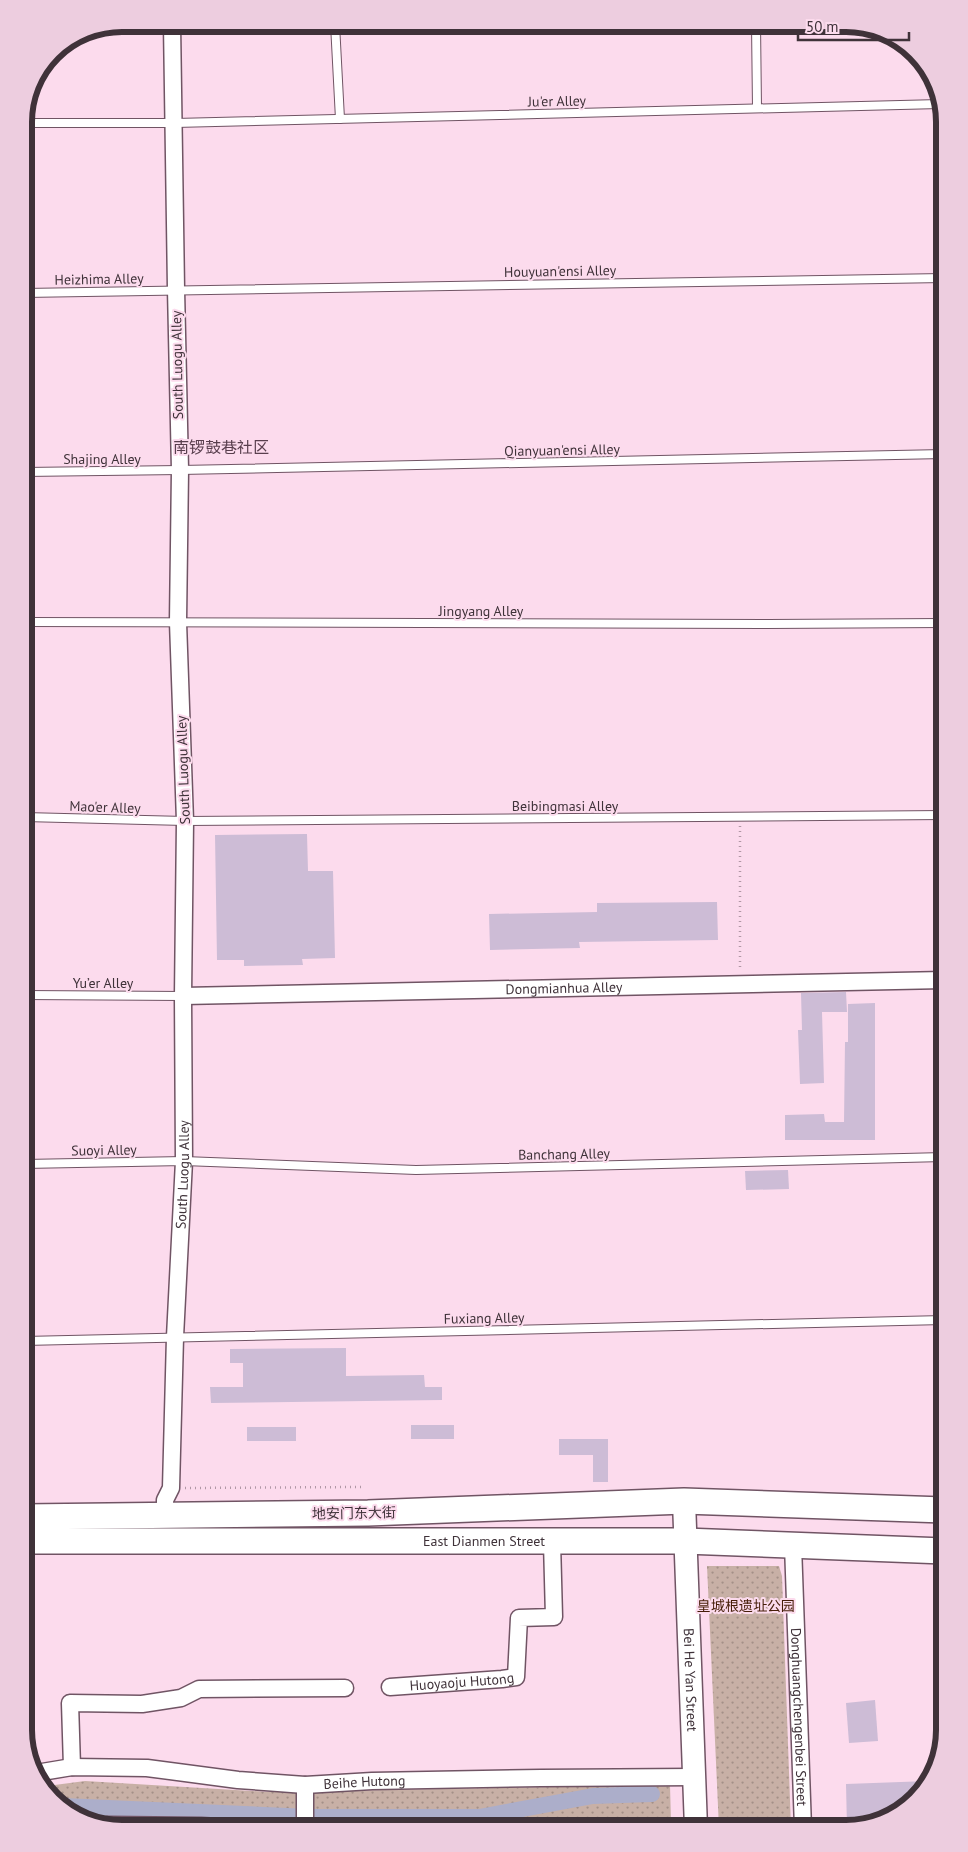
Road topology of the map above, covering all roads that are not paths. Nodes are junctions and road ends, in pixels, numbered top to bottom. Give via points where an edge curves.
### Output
1 (172, 32) edge
2 (335, 32) edge
3 (756, 33) edge
4 (934, 104) edge
5 (757, 108) junction
6 (340, 119) junction
7 (33, 123) edge
8 (174, 123) junction
9 (936, 278) edge
10 (176, 290) junction
11 (33, 293) edge
12 (936, 454) edge
13 (180, 470) junction
14 (33, 472) edge
15 (33, 622) edge
16 (178, 622) junction
17 (936, 623) edge
18 (936, 815) edge
19 (33, 817) edge
20 (185, 821) junction
21 (936, 980) edge
22 (32, 995) edge
23 (183, 996) junction
24 (936, 1158) edge
25 (184, 1161) junction
26 (32, 1164) edge
27 (936, 1320) edge
28 (175, 1337) junction
29 (32, 1341) edge
30 (684, 1501) junction
31 (936, 1510) edge
32 (165, 1514) junction
33 (32, 1517) edge
34 (685, 1540) junction
35 (32, 1541) edge
36 (552, 1542) junction
37 (793, 1546) junction
38 (936, 1550) edge
39 (390, 1687) dead end
40 (344, 1688) dead end
41 (72, 1767) junction
42 (44, 1772) edge
43 (694, 1777) junction
44 (305, 1785) junction
45 (305, 1819) edge
46 (696, 1820) edge
47 (803, 1820) edge

1 - 8 street, South Luogu Alley
2 - 6 lane
3 - 5 lane
4 - 5 lane, Ju'er Alley
5 - 6 lane, Ju'er Alley
6 - 8 lane, Ju'er Alley
7 - 8 lane, Ju'er Alley
8 - 10 street, South Luogu Alley
9 - 10 lane, Houyuan'ensi Alley
10 - 11 lane, Heizhima Alley
10 - 13 street, South Luogu Alley
12 - 13 lane, Qianyuan'ensi Alley
13 - 14 lane, Shajing Alley
13 - 16 street, South Luogu Alley
15 - 16 lane, Jingyang Alley
16 - 17 lane, Jingyang Alley
16 - 20 street, South Luogu Alley
18 - 20 lane, Beibingmasi Alley
19 - 20 lane, Mao'er Alley
20 - 23 street, South Luogu Alley
21 - 23 street, Dongmianhua Alley
22 - 23 lane, Yu’er Alley
23 - 25 street, South Luogu Alley
24 - 25 lane, Banchang Alley via 416,1170
25 - 26 lane, Suoyi Alley
25 - 28 street, South Luogu Alley
27 - 28 lane, Fuxiang Alley
28 - 29 lane, Fuxiang Alley
28 - 32 street, South Luogu Alley via 171,1488 165,1500
30 - 31 main road
30 - 32 main road, 地安门东大街 via 368,1514
30 - 34 main road, Bei He Yan Street
32 - 33 main road, 地安门东大街
34 - 36 main road, East Dianmen Street
34 - 37 main road, East Dianmen Street
34 - 43 main road, Bei He Yan Street
35 - 36 main road, East Dianmen Street
36 - 39 street, Huoyaoju Hutong via 554,1617 519,1618 516,1677
37 - 38 main road, East Dianmen Street
37 - 47 street, Donghuangchengenbei Street
40 - 41 street via 199,1689 181,1698 142,1704 70,1703
41 - 42 street, Beihe Hutong
41 - 44 street, Beihe Hutong via 147,1768
43 - 44 street, Beihe Hutong via 372,1781
43 - 46 main road, Bei He Yan Street
44 - 45 street

